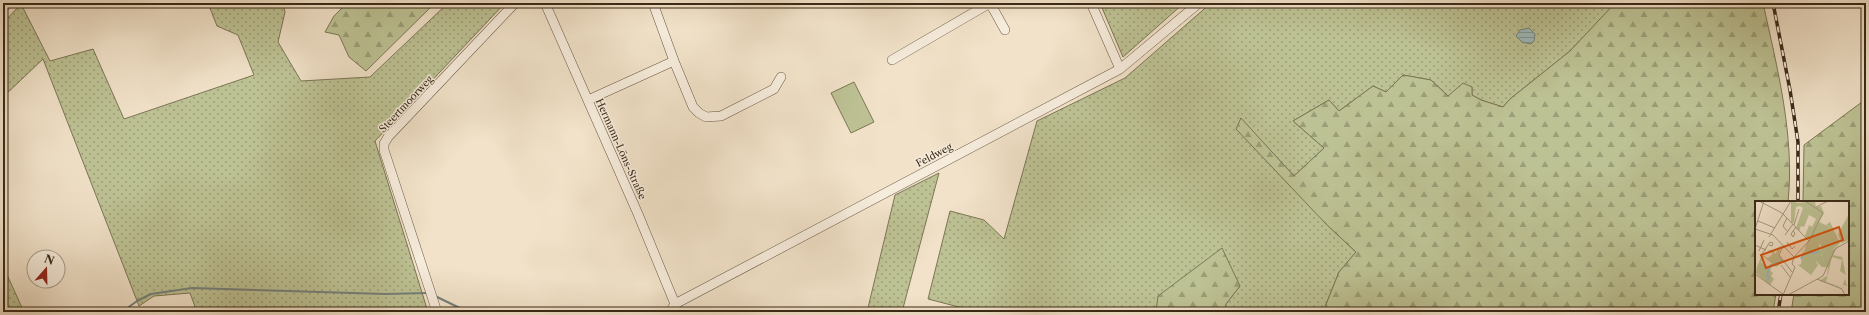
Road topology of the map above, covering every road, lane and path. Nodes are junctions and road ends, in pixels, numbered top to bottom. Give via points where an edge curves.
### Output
1 (8, 3) edge
2 (515, 3) edge
3 (545, 3) edge
4 (653, 3) edge
5 (990, 3) edge
6 (1091, 3) edge
7 (1199, 3) edge
8 (3, 8) edge
9 (1005, 30) dead end
10 (892, 60) dead end
11 (674, 61) junction
12 (1120, 69) junction
13 (781, 77) dead end
14 (588, 100) junction
15 (673, 308) edge
16 (437, 312) edge

1 - 8 street
2 - 16 street, Steertmoorweg via 384,144
3 - 14 street, Hermann-Löns-Straße
4 - 11 street
5 - 9 street
5 - 10 street
6 - 12 street
7 - 12 street, Feldweg
11 - 13 street via 694,107 706,117 721,116 774,89
11 - 14 street
12 - 15 street, Feldweg
14 - 15 street, Hermann-Löns-Straße

